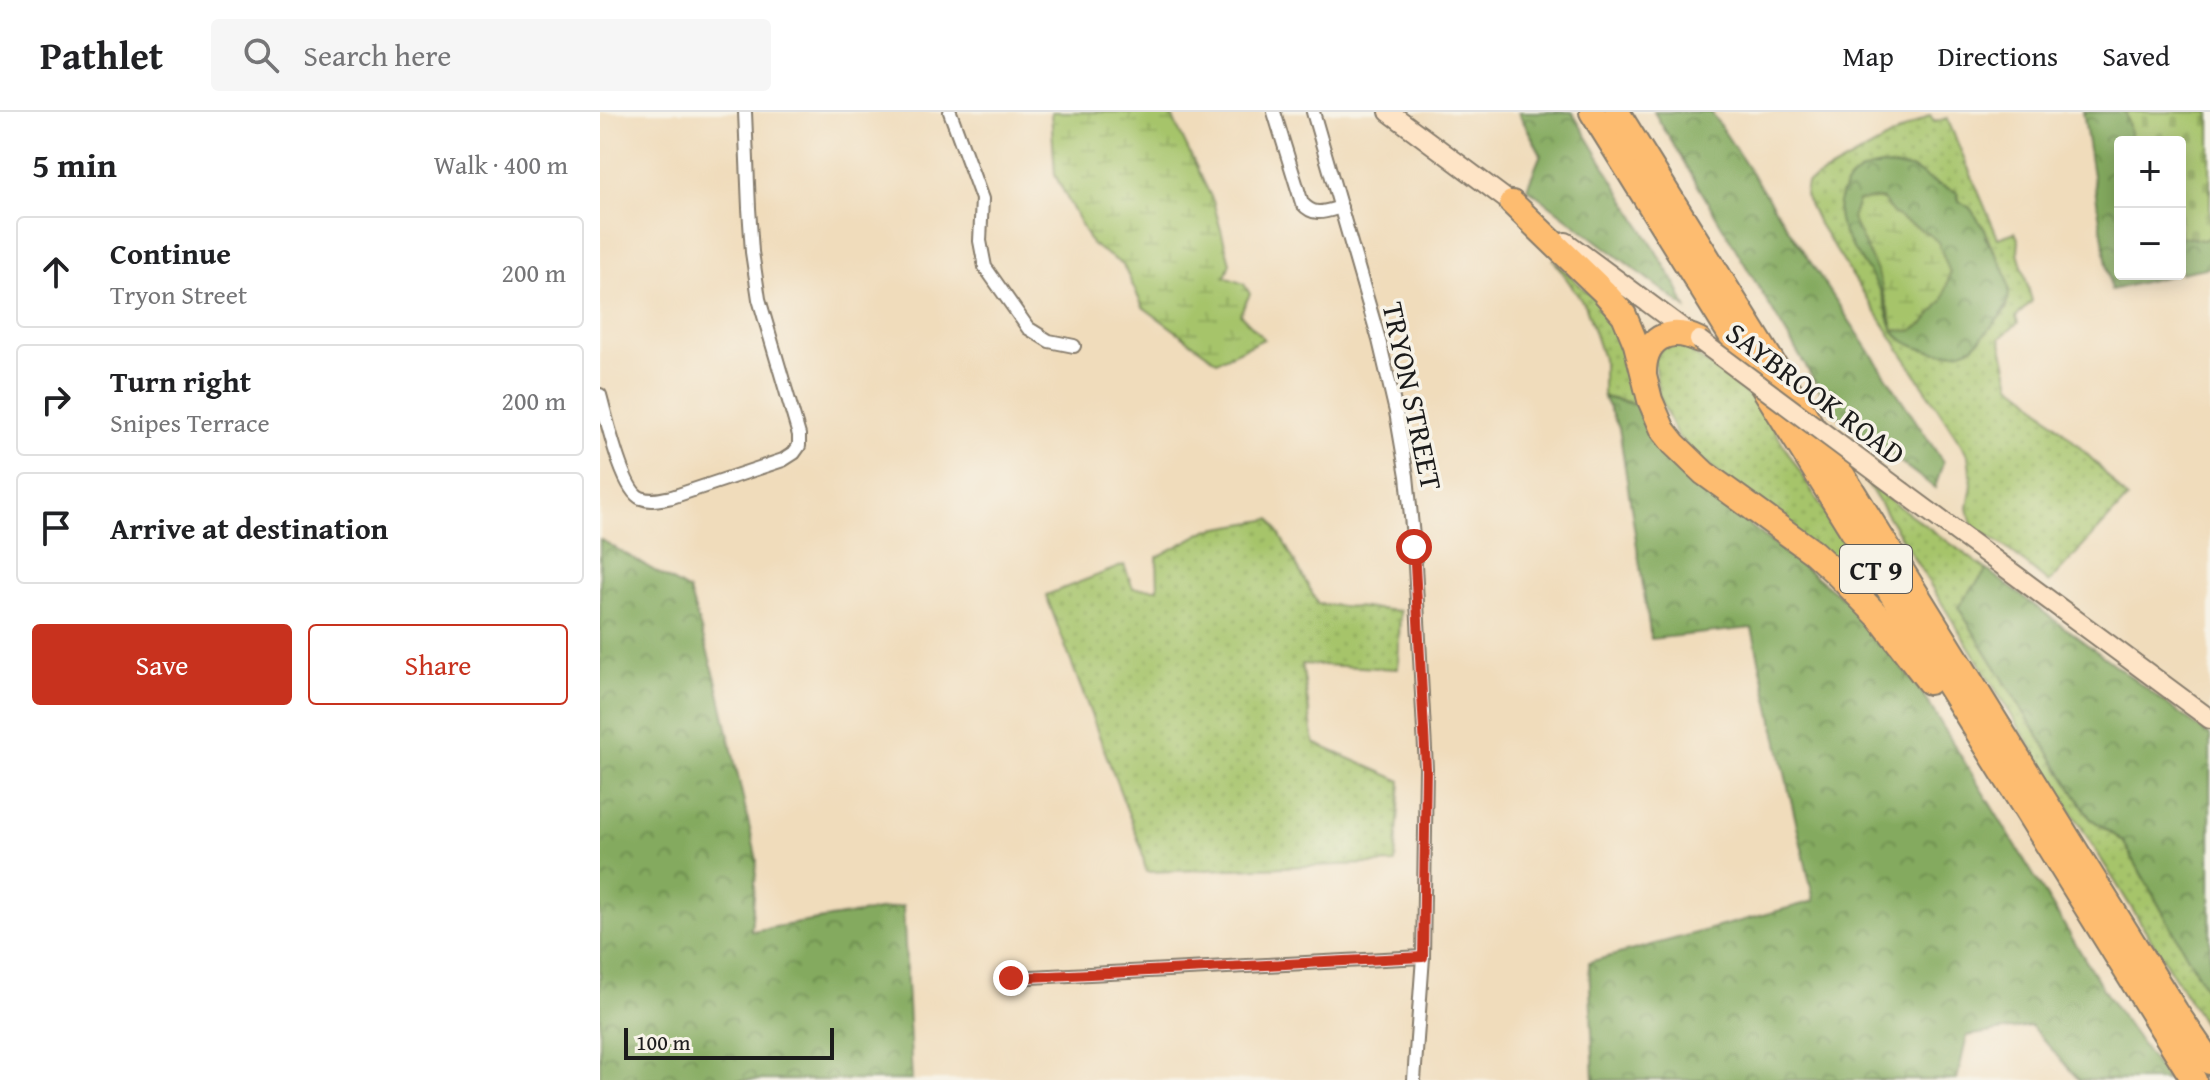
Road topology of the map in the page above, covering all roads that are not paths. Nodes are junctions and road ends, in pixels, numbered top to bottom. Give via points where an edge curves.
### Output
1 (745, 112) edge
2 (950, 112) edge
3 (1274, 112) edge
4 (1313, 112) edge
5 (1389, 112) edge
6 (1592, 112) edge
7 (1617, 112) edge
8 (1512, 203) junction
9 (1341, 207) junction
10 (1699, 340) junction
11 (1074, 346) dead end
12 (1645, 383) junction
13 (600, 395) edge
14 (2210, 719) edge
15 (2094, 921) junction
16 (1423, 957) junction
17 (1011, 978) dead end
18 (2210, 1062) edge
19 (1414, 1080) edge
20 (2194, 1080) edge

1 - 13 street via 759,299 799,446 783,460 672,497 638,497 623,473
2 - 11 street via 982,199 985,267 1028,328 1049,341
3 - 9 street via 1302,203 1315,214
4 - 9 street, TRYON STREET
5 - 8 main road, SAYBROOK ROAD
6 - 15 highway, CT 9
7 - 18 highway, CT 9
8 - 10 main road, SAYBROOK ROAD
8 - 12 highway via 1624,315
9 - 16 street, TRYON STREET via 1379,340 1407,476 1426,768
10 - 12 highway via 1671,334 1652,344 1645,360
10 - 14 main road, SAYBROOK ROAD, bridge
12 - 15 highway via 1663,430 1688,460 1813,552 1878,616
15 - 20 highway, CT 9
16 - 17 street
16 - 19 street, TRYON STREET

